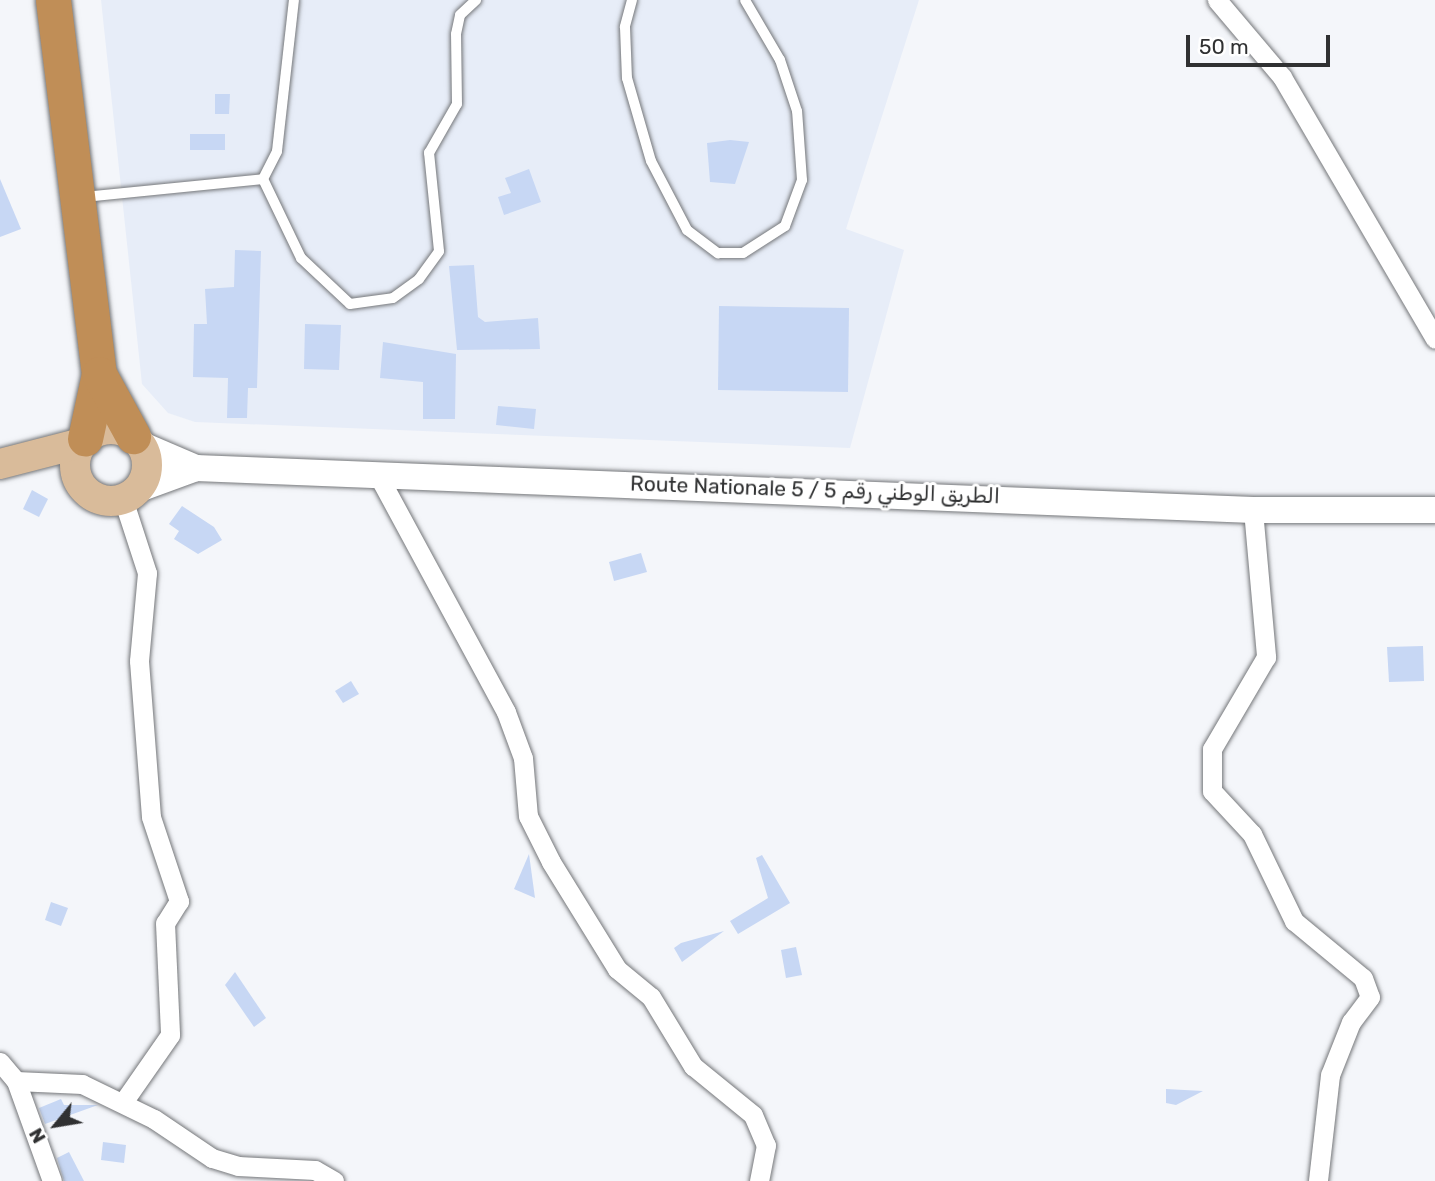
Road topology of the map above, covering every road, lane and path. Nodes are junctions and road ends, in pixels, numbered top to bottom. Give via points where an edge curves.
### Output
1 (53, 0) edge
2 (294, 0) edge
3 (476, 0) edge
4 (632, 0) edge
5 (745, 0) edge
6 (1216, 0) edge
7 (263, 179) junction
8 (79, 198) junction
9 (1435, 339) edge
10 (99, 374) junction
11 (137, 440) junction
12 (83, 441) junction
13 (8, 463) edge
14 (196, 468) junction
15 (379, 477) junction
16 (88, 493) junction
17 (130, 495) junction
18 (1253, 510) junction
19 (1435, 510) edge
20 (0, 1062) edge
21 (16, 1081) junction
22 (124, 1101) junction
23 (52, 1181) edge
24 (334, 1181) edge
25 (760, 1181) edge
26 (1318, 1181) edge

1 - 8 highway
2 - 7 lane via 277,151
3 - 7 lane via 460,15 456,34 457,104 429,153 439,251 419,279 393,298 350,304 301,258
4 - 5 lane via 625,27 627,78 650,161 687,230 706,247 730,253 754,250 785,226 802,180 797,111 780,60
6 - 9 street via 1282,77
7 - 8 lane
8 - 10 highway
10 - 11 highway
10 - 12 highway
11 - 12 main road via 114,428
11 - 14 main road
11 - 17 main road via 147,468
12 - 13 main road
12 - 16 main road via 75,469
13 - 16 main road
14 - 15 main road, Route Nationale 5 / الطريق الوطني رقم 5
14 - 17 main road
15 - 18 main road, Route Nationale 5 / الطريق الوطني رقم 5
15 - 25 street via 506,712 523,758 528,816 551,862 617,970 651,997 693,1066 752,1115 766,1145
16 - 17 main road
17 - 22 street via 146,573 139,661 151,817 179,901 165,923 170,1035
18 - 19 main road, Route Nationale 5 / الطريق الوطني رقم 5
18 - 26 street via 1266,657 1212,748 1212,791 1252,834 1294,921 1363,978 1370,997 1351,1022 1330,1075
20 - 21 street
21 - 22 street via 72,1082
21 - 23 street
22 - 24 street via 212,1158 238,1166 316,1170

